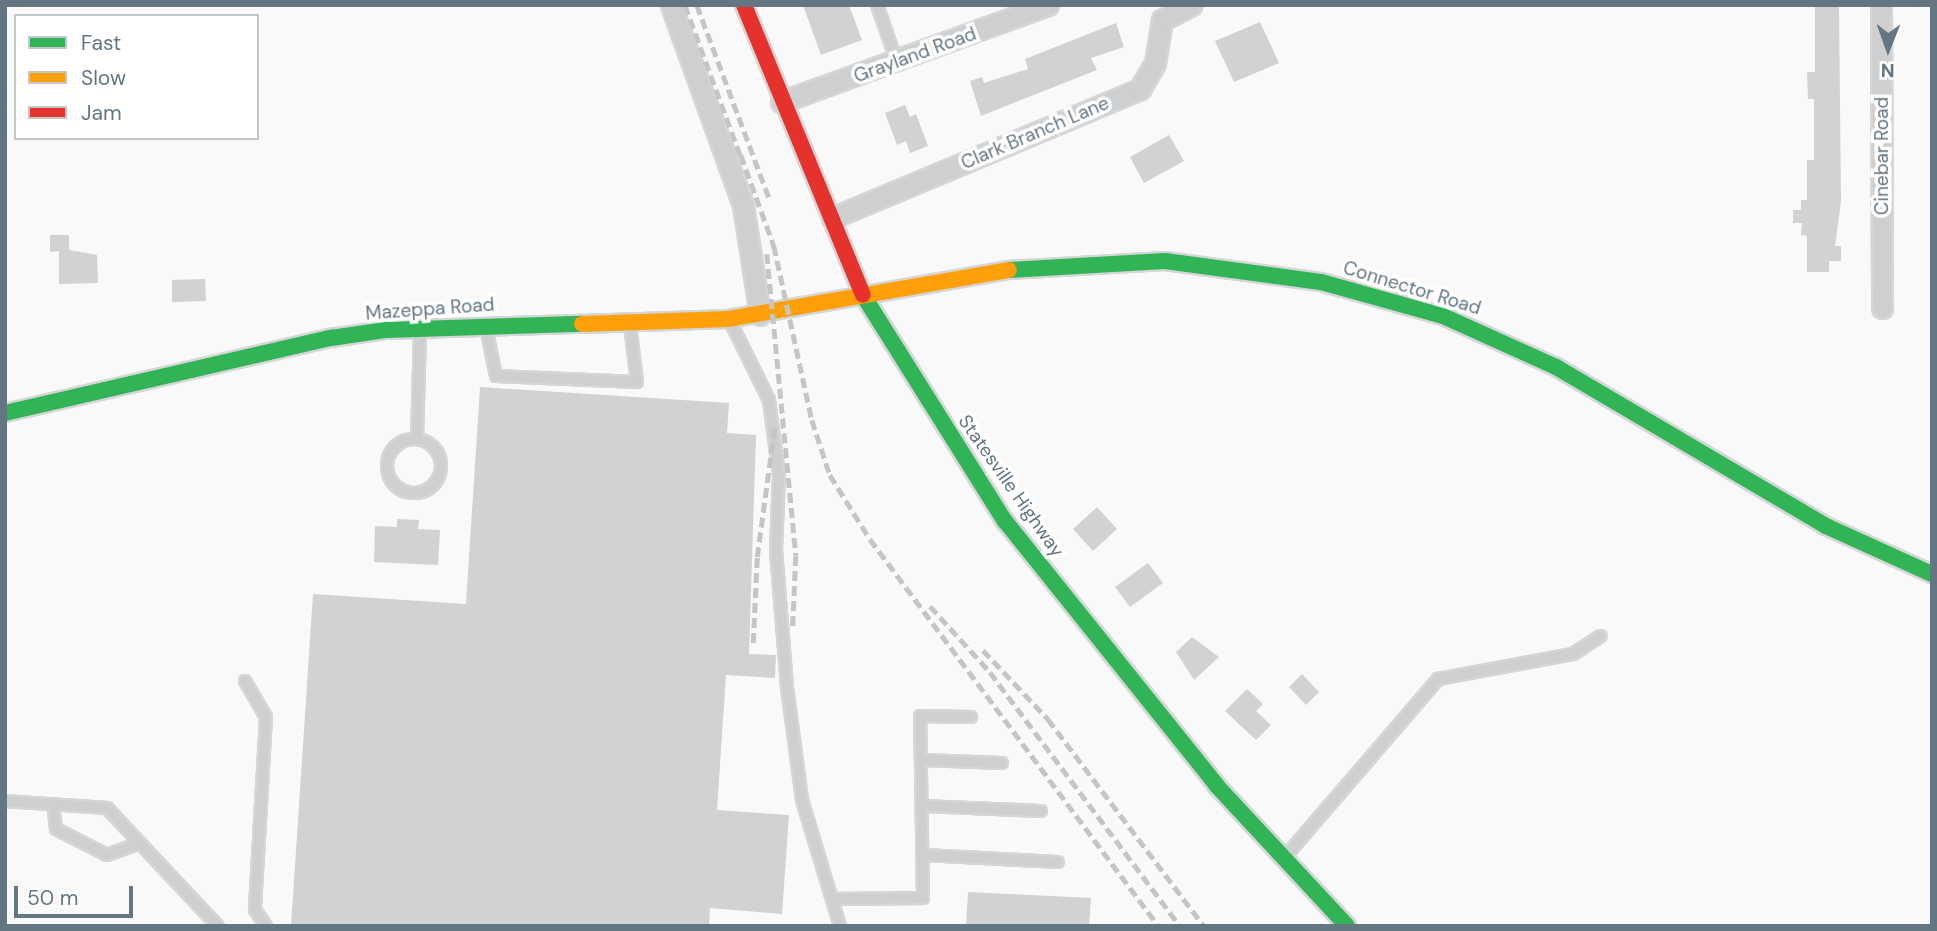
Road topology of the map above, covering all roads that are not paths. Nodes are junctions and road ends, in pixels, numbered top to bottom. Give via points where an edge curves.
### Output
1 (671, 5) edge
2 (744, 5) edge
3 (877, 5) edge
4 (1048, 5) edge
5 (1191, 5) edge
6 (1881, 5) edge
7 (897, 62) junction
8 (781, 102) junction
9 (832, 218) junction
10 (864, 298) junction
11 (1882, 308) dead end
12 (760, 315) junction
13 (728, 319) junction
14 (486, 324) junction
15 (630, 325) junction
16 (420, 327) junction
17 (5, 414) edge
18 (417, 439) junction
19 (1932, 573) edge
20 (1601, 636) dead end
21 (245, 681) dead end
22 (971, 717) dead end
23 (922, 760) junction
24 (1002, 763) dead end
25 (5, 801) edge
26 (53, 804) junction
27 (923, 806) junction
28 (1041, 811) dead end
29 (141, 844) junction
30 (924, 855) junction
31 (1284, 858) junction
32 (1058, 862) dead end
33 (832, 898) junction
34 (218, 926) edge
35 (266, 926) edge
36 (840, 926) edge
37 (1347, 926) edge

1 - 12 street via 743,205
2 - 8 street, Statesville Highway
3 - 7 lane
4 - 7 street, Grayland Road
5 - 9 street, Clark Branch Lane via 1163,20 1155,63 1140,89
6 - 11 street, Cinebar Road
7 - 8 street, Grayland Road
8 - 9 street, Statesville Highway
9 - 10 street, Statesville Highway
10 - 12 street, Mazeppa Road
10 - 19 street, Connector Road via 981,272 1110,260 1246,269 1379,297 1443,316 1556,367 1826,526
10 - 31 street, Statesville Highway via 1005,521 1217,786
12 - 13 street, Mazeppa Road
13 - 15 street, Mazeppa Road
13 - 33 lane via 769,400 779,475 776,550 789,699 802,800
14 - 15 street, Mazeppa Road
14 - 15 lane via 496,376 637,382
14 - 16 street, Mazeppa Road
16 - 17 street, Mazeppa Road via 331,338
16 - 18 lane
18 - 18 lane via 433,447 440,471 424,491 406,492 392,482 386,465 400,443
20 - 31 lane via 1573,654 1438,679
21 - 35 lane via 266,717 255,911
22 - 23 lane via 920,716
23 - 24 lane
23 - 27 lane
25 - 26 lane
26 - 29 lane via 107,807
26 - 29 lane via 56,829 107,855
27 - 28 lane
27 - 30 lane
29 - 34 lane
30 - 32 lane
30 - 33 lane via 920,900
31 - 37 street, Statesville Highway
33 - 36 lane

